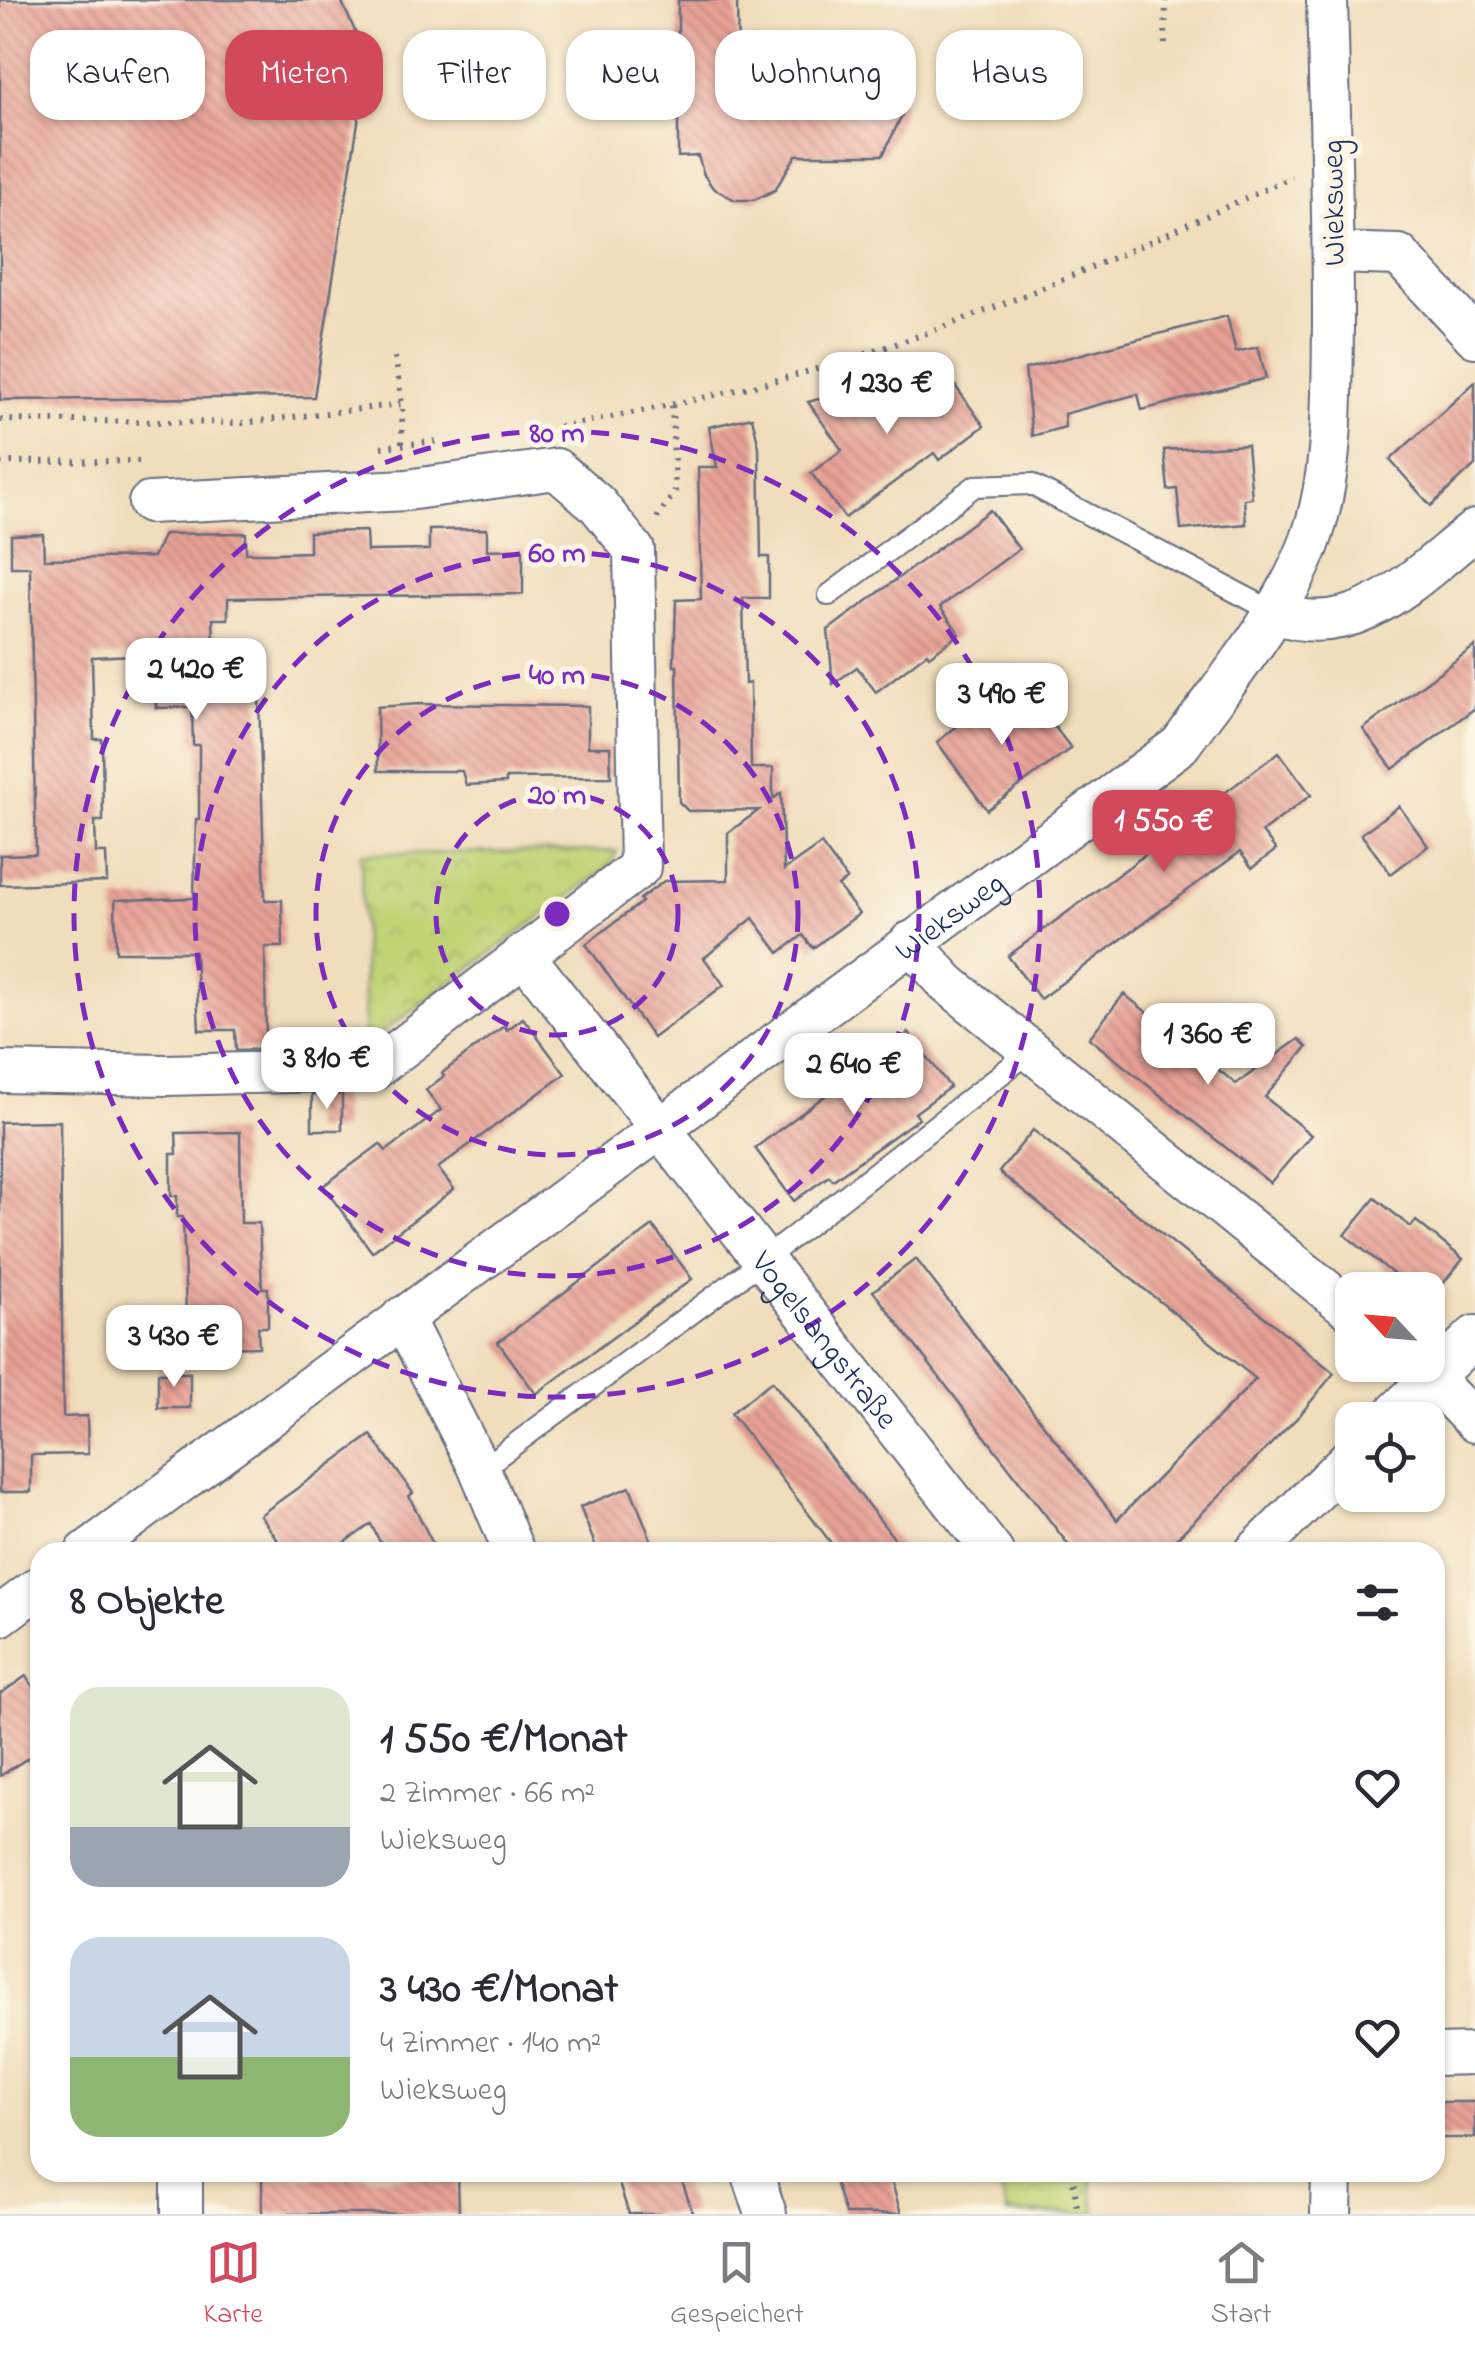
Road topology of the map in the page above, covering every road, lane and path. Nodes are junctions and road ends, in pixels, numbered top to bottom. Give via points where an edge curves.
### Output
1 (1166, 0) edge
2 (1328, 0) edge
3 (1165, 44) dead end
4 (1332, 159) junction
5 (1333, 253) junction
6 (1475, 337) edge
7 (395, 357) dead end
8 (402, 404) junction
9 (672, 405) junction
10 (0, 420) edge
11 (550, 429) dead end
12 (439, 441) dead end
13 (402, 445) junction
14 (366, 449) dead end
15 (158, 461) dead end
16 (0, 462) edge
17 (149, 504) dead end
18 (1475, 530) edge
19 (634, 550) junction
20 (829, 594) dead end
21 (1276, 612) junction
22 (910, 942) junction
23 (523, 954) junction
24 (1028, 1050) junction
25 (0, 1072) edge
26 (658, 1130) junction
27 (762, 1261) junction
28 (1335, 1298) edge
29 (402, 1317) junction
30 (1475, 1336) edge
31 (1445, 1357) edge
32 (1417, 1382) edge
33 (1437, 1382) edge
34 (1402, 1402) edge
35 (1475, 1422) edge
36 (480, 1470) junction
37 (1335, 1473) edge
38 (99, 1542) edge
39 (510, 1542) edge
40 (985, 1542) edge
41 (1265, 1542) edge
42 (30, 1594) edge
43 (0, 1616) edge
44 (1445, 2054) edge
45 (1475, 2054) edge
46 (182, 2182) edge
47 (755, 2182) edge
48 (1073, 2182) edge
49 (1332, 2182) edge
50 (182, 2214) edge
51 (766, 2214) edge
52 (1078, 2214) edge
53 (1331, 2214) edge

1 - 3 path
2 - 4 street, Wieksweg
4 - 5 street, Wieksweg
4 - 9 path via 1112,260 960,320 826,366
5 - 6 street via 1399,255
5 - 21 street, Wieksweg via 1326,472 1309,545
7 - 8 path
8 - 10 path via 243,422
8 - 13 path
9 - 11 path
9 - 19 path via 675,492
12 - 13 path
13 - 14 path
15 - 16 path
17 - 19 street via 408,490 556,469 597,504
18 - 21 street via 1372,610 1329,622 1300,622
19 - 23 street via 640,867
20 - 21 lane via 974,486 1030,484
21 - 22 street, Wieksweg via 1180,745
22 - 24 street via 946,982
22 - 26 street, Wieksweg
23 - 25 street via 373,1070
23 - 26 street, Vogelsangstraße
24 - 27 lane
24 - 28 street
26 - 27 street, Vogelsangstraße
26 - 29 street, Wieksweg
27 - 36 lane
27 - 40 street, Vogelsangstraße
29 - 36 street
29 - 38 street, Wieksweg
30 - 31 street
32 - 34 street
33 - 35 street
36 - 39 street
37 - 41 street
42 - 43 street
44 - 45 street
46 - 50 street
47 - 51 street
48 - 52 path
49 - 53 street

